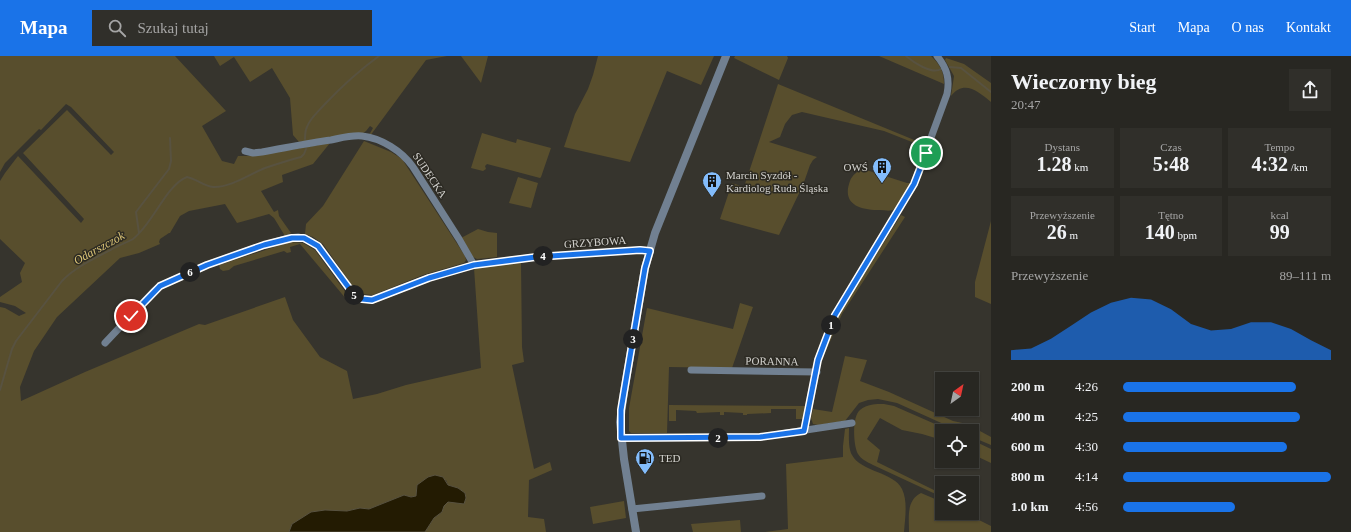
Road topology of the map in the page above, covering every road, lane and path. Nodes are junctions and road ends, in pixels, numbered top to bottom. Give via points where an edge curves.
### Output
1 (726, 56) edge
2 (937, 56) edge
3 (245, 151) dead end
4 (650, 251) junction
5 (474, 265) junction
6 (105, 343) dead end
7 (691, 370) dead end
8 (817, 372) junction
9 (852, 423) dead end
10 (804, 431) junction
11 (621, 438) junction
12 (762, 496) dead end
13 (632, 509) junction
14 (636, 532) edge

1 - 4 street
2 - 8 street via 944,65 949,85 914,184 835,315 818,360
3 - 5 street, SUDECKA via 262,152 360,136 392,147 405,156 413,167
4 - 5 street, GRZYBOWA via 546,256
4 - 11 street via 621,410
5 - 6 street, GRZYBOWA via 429,278 376,299 366,300 352,292 314,243 304,238 288,238 207,265 160,286
7 - 8 street, PORANNA
8 - 10 street
9 - 10 street
10 - 11 street via 760,437
11 - 13 street
12 - 13 street
13 - 14 street

